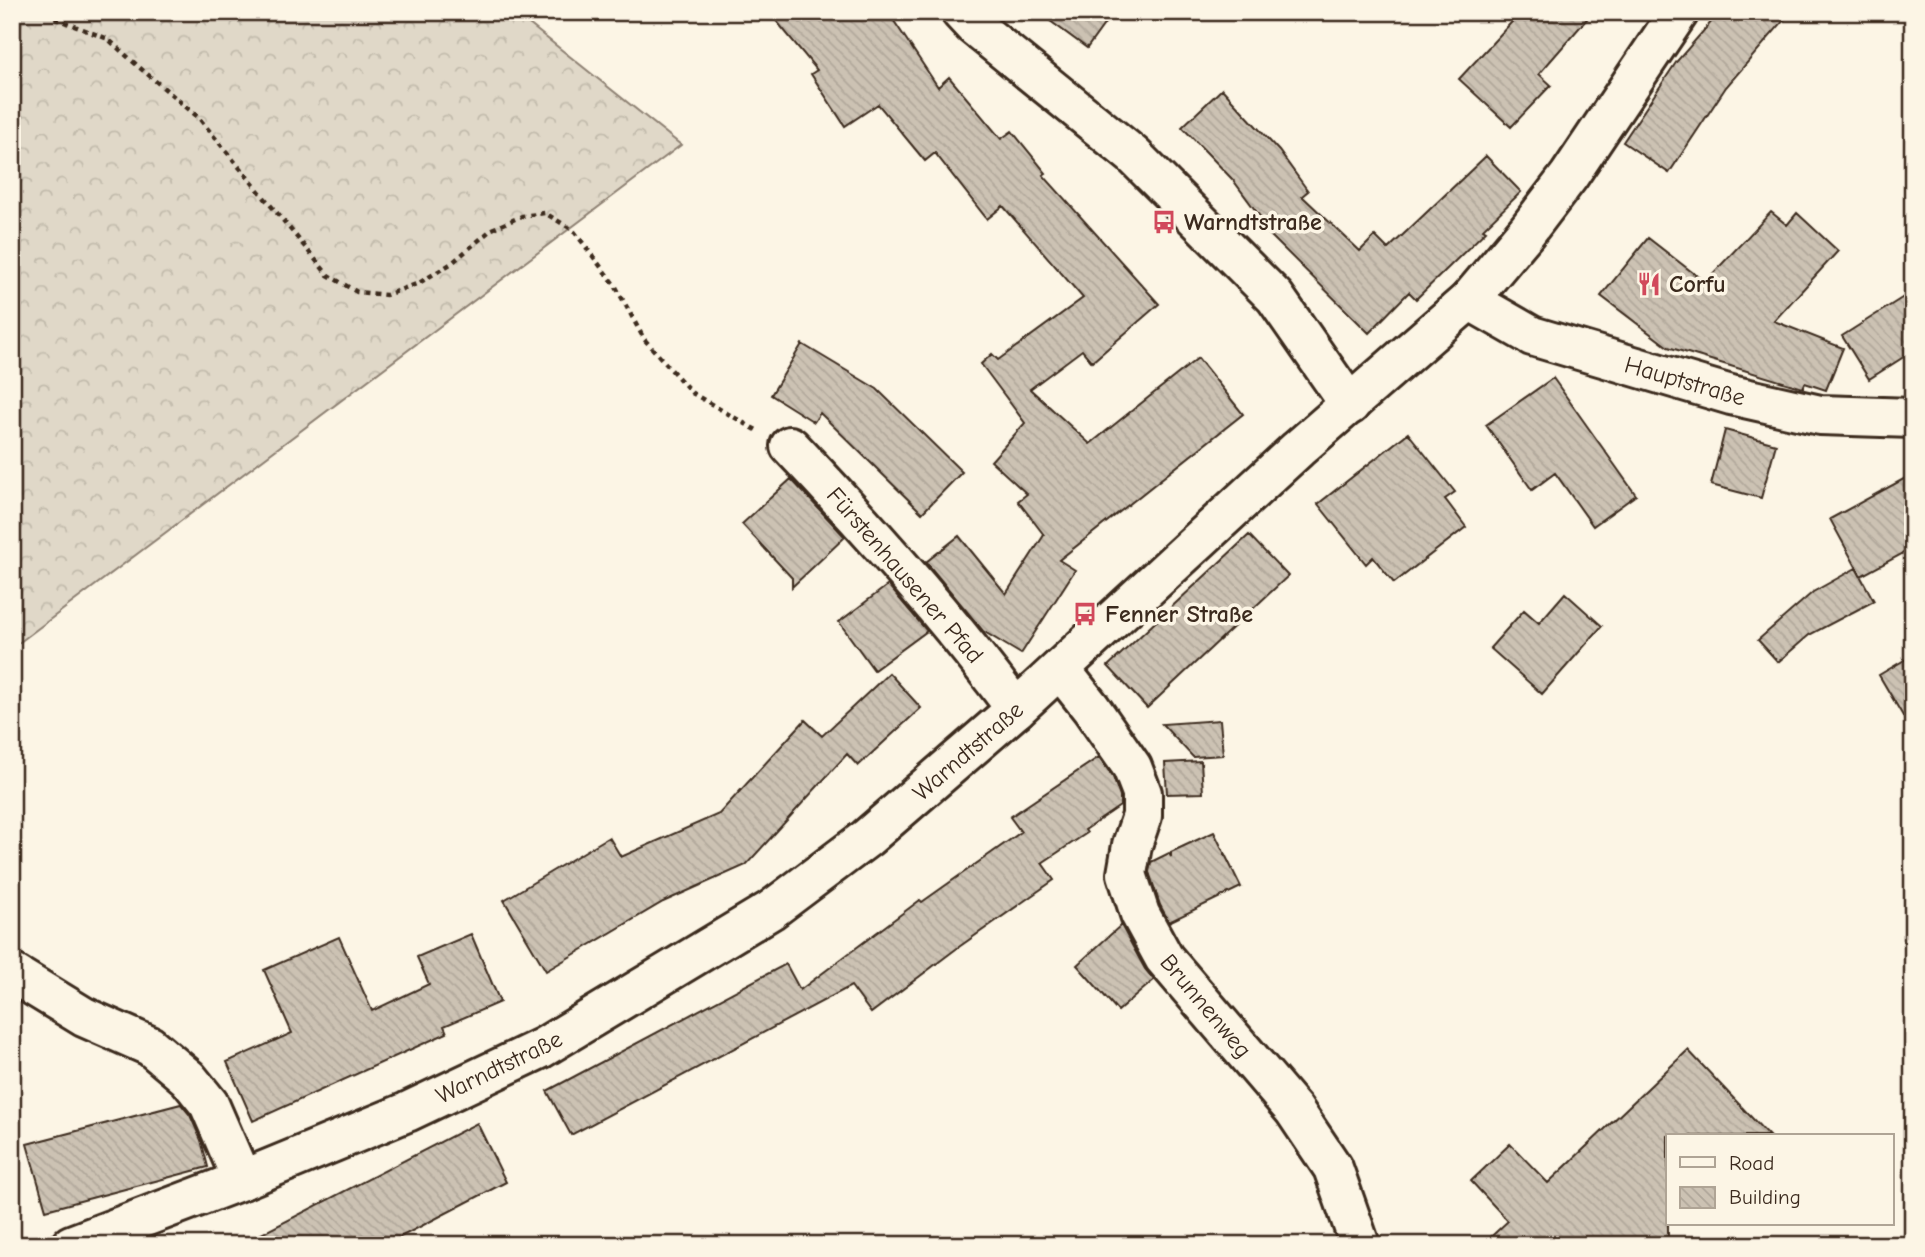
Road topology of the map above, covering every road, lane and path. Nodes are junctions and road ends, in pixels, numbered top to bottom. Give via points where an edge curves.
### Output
1 (47, 12) edge
2 (961, 12) edge
3 (1679, 12) edge
4 (1469, 300) junction
5 (1350, 405) junction
6 (1913, 418) edge
7 (790, 446) joint
8 (1060, 669) junction
9 (1016, 709) junction
10 (12, 973) edge
11 (242, 1180) junction
12 (72, 1245) edge
13 (1360, 1245) edge

1 - 7 path via 108,39 198,117 328,275 357,292 386,295 419,283 492,229 522,216 545,213 573,230 616,287 644,339 692,393 743,425
2 - 5 street via 1133,155 1275,297
3 - 4 street, Warndtstraße via 1569,176
4 - 5 street, Warndtstraße
4 - 6 street, Hauptstraße via 1532,336 1731,395 1820,415
5 - 8 street, Warndtstraße
7 - 9 street, Fürstenhausener Pfad via 869,529
8 - 9 street, Warndtstraße
8 - 13 street, Brunnenweg via 1132,767 1142,793 1142,816 1127,874 1140,914 1164,958 1294,1110 1333,1168
9 - 11 street, Warndtstraße via 867,838 771,909 660,978 542,1048 407,1112
10 - 11 street via 85,1017 150,1046 188,1078 209,1104
11 - 12 street, Warndtstraße

